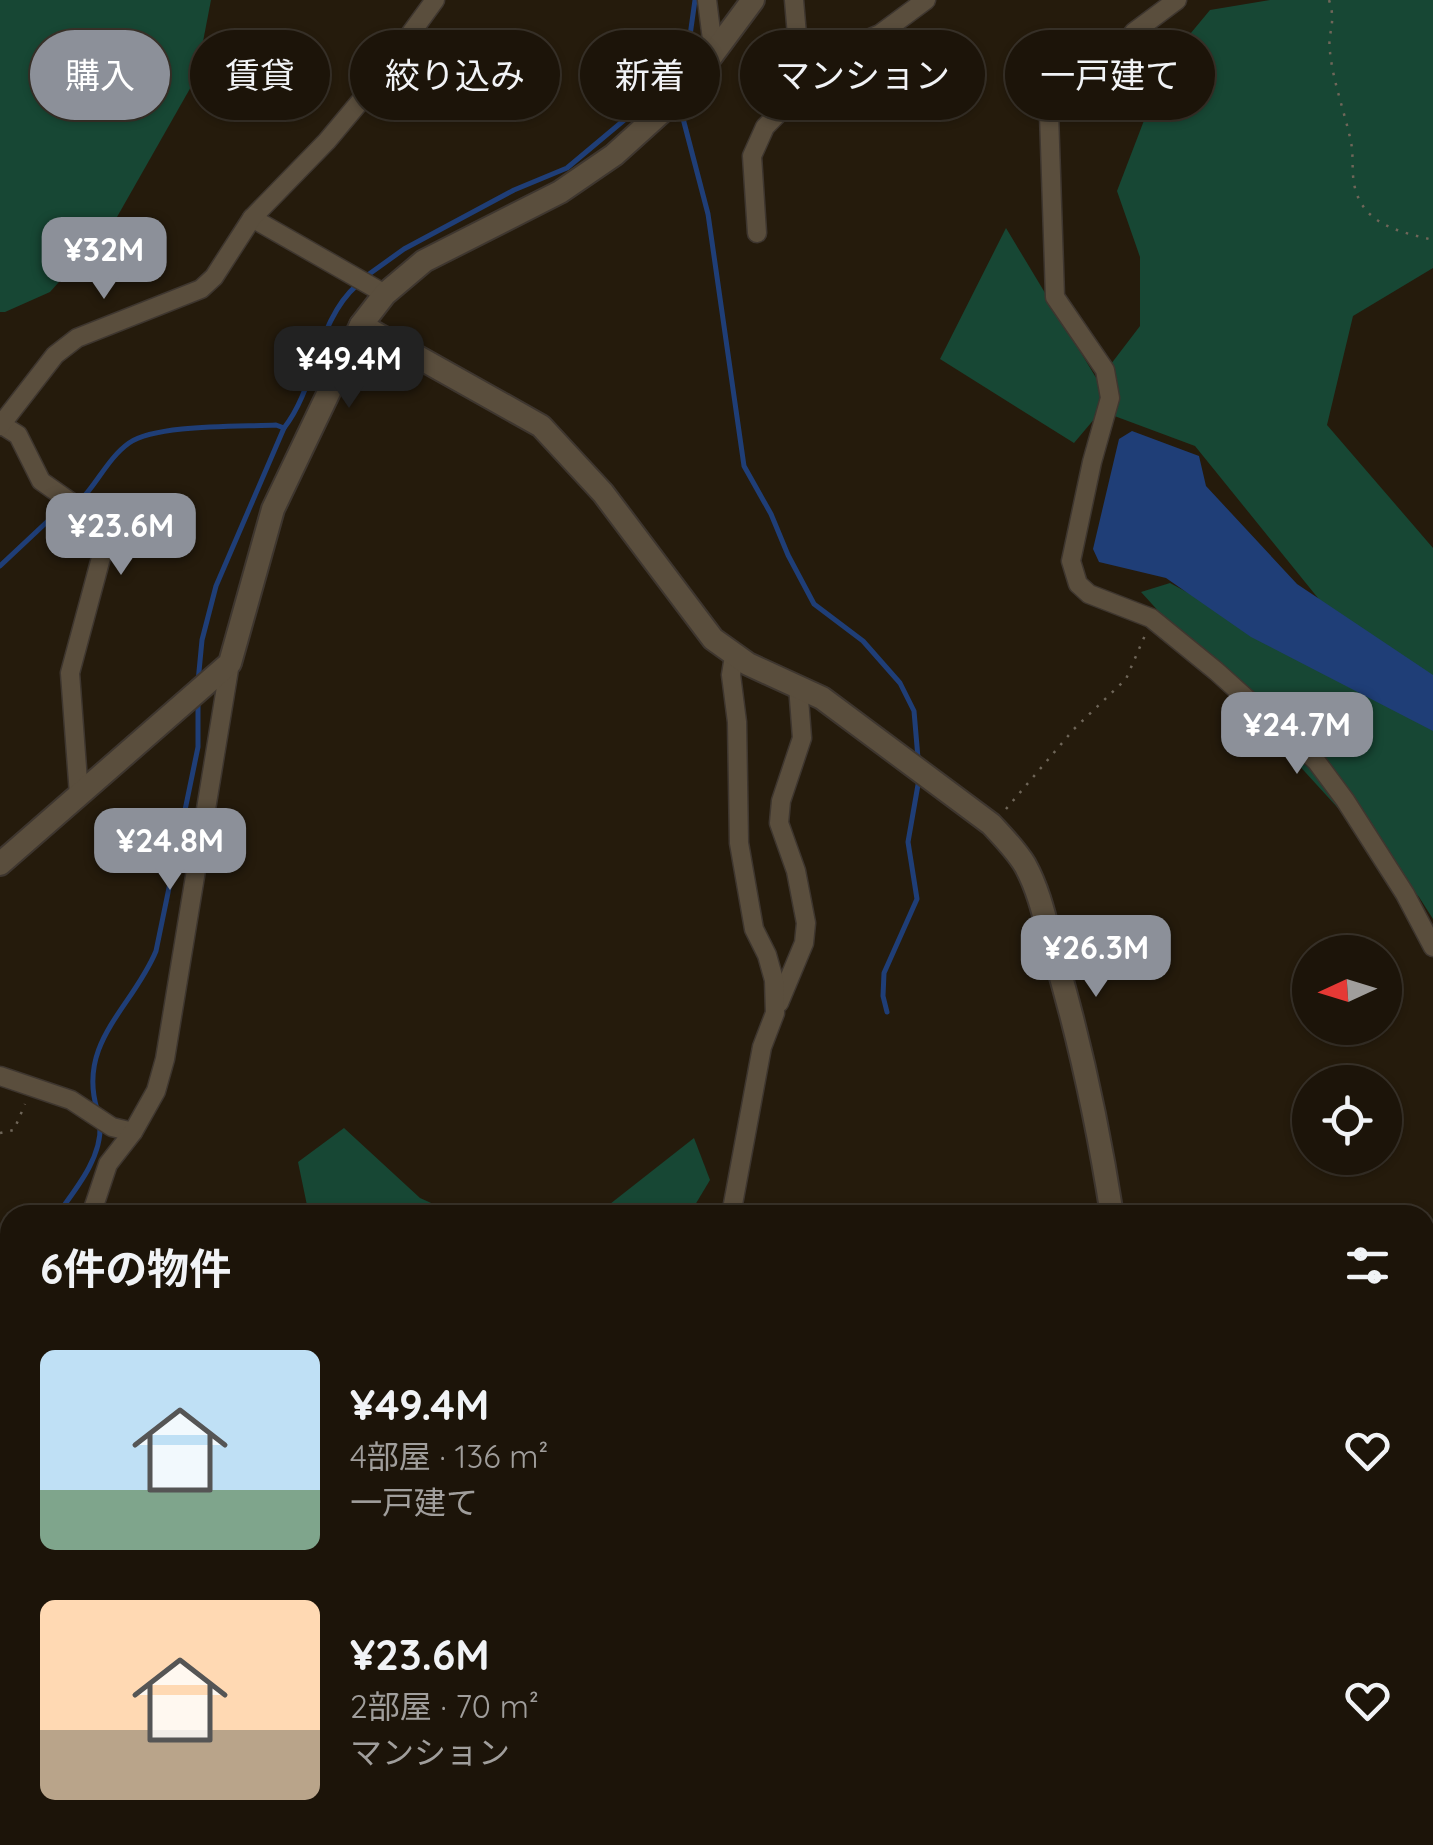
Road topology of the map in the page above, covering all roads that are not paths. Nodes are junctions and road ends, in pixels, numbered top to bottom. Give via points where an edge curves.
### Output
1 (434, 0) edge
2 (707, 0) edge
3 (752, 0) edge
4 (794, 0) edge
5 (926, 0) edge
6 (1177, 0) edge
7 (711, 30) edge
8 (797, 30) edge
9 (885, 30) edge
10 (720, 46) edge
11 (653, 120) edge
12 (771, 120) edge
13 (252, 218) junction
14 (757, 233) dead end
15 (372, 286) junction
16 (361, 325) junction
17 (1, 426) edge
18 (734, 656) junction
19 (230, 663) junction
20 (798, 686) junction
21 (79, 795) junction
22 (0, 864) edge
23 (1433, 947) edge
24 (775, 1013) junction
25 (0, 1076) edge
26 (133, 1132) junction
27 (94, 1205) edge
28 (733, 1205) edge
29 (1110, 1205) edge

1 - 13 street via 368,92
2 - 7 street
3 - 10 street
4 - 8 street
5 - 9 street
6 - 23 street via 1120,51 1063,82 1049,114 1056,297 1104,370 1110,398 1071,560 1078,584 1090,594 1151,618 1316,762 1406,894
11 - 15 street via 560,192
12 - 14 street via 752,156
13 - 15 street
13 - 17 street via 201,289 77,338 55,355
15 - 16 street
16 - 18 street via 541,426 604,493 705,628
16 - 19 street via 272,509
17 - 21 street via 18,435 41,482 96,526 102,554 70,673
18 - 20 street
18 - 24 street via 739,843 754,929 774,980
19 - 21 street
19 - 26 street via 165,1059
20 - 24 street via 802,738 779,823 806,923
20 - 29 street via 991,824 1025,866 1081,1046
21 - 22 street
24 - 28 street via 762,1046
25 - 26 street via 71,1100 112,1127
26 - 27 street via 108,1164

